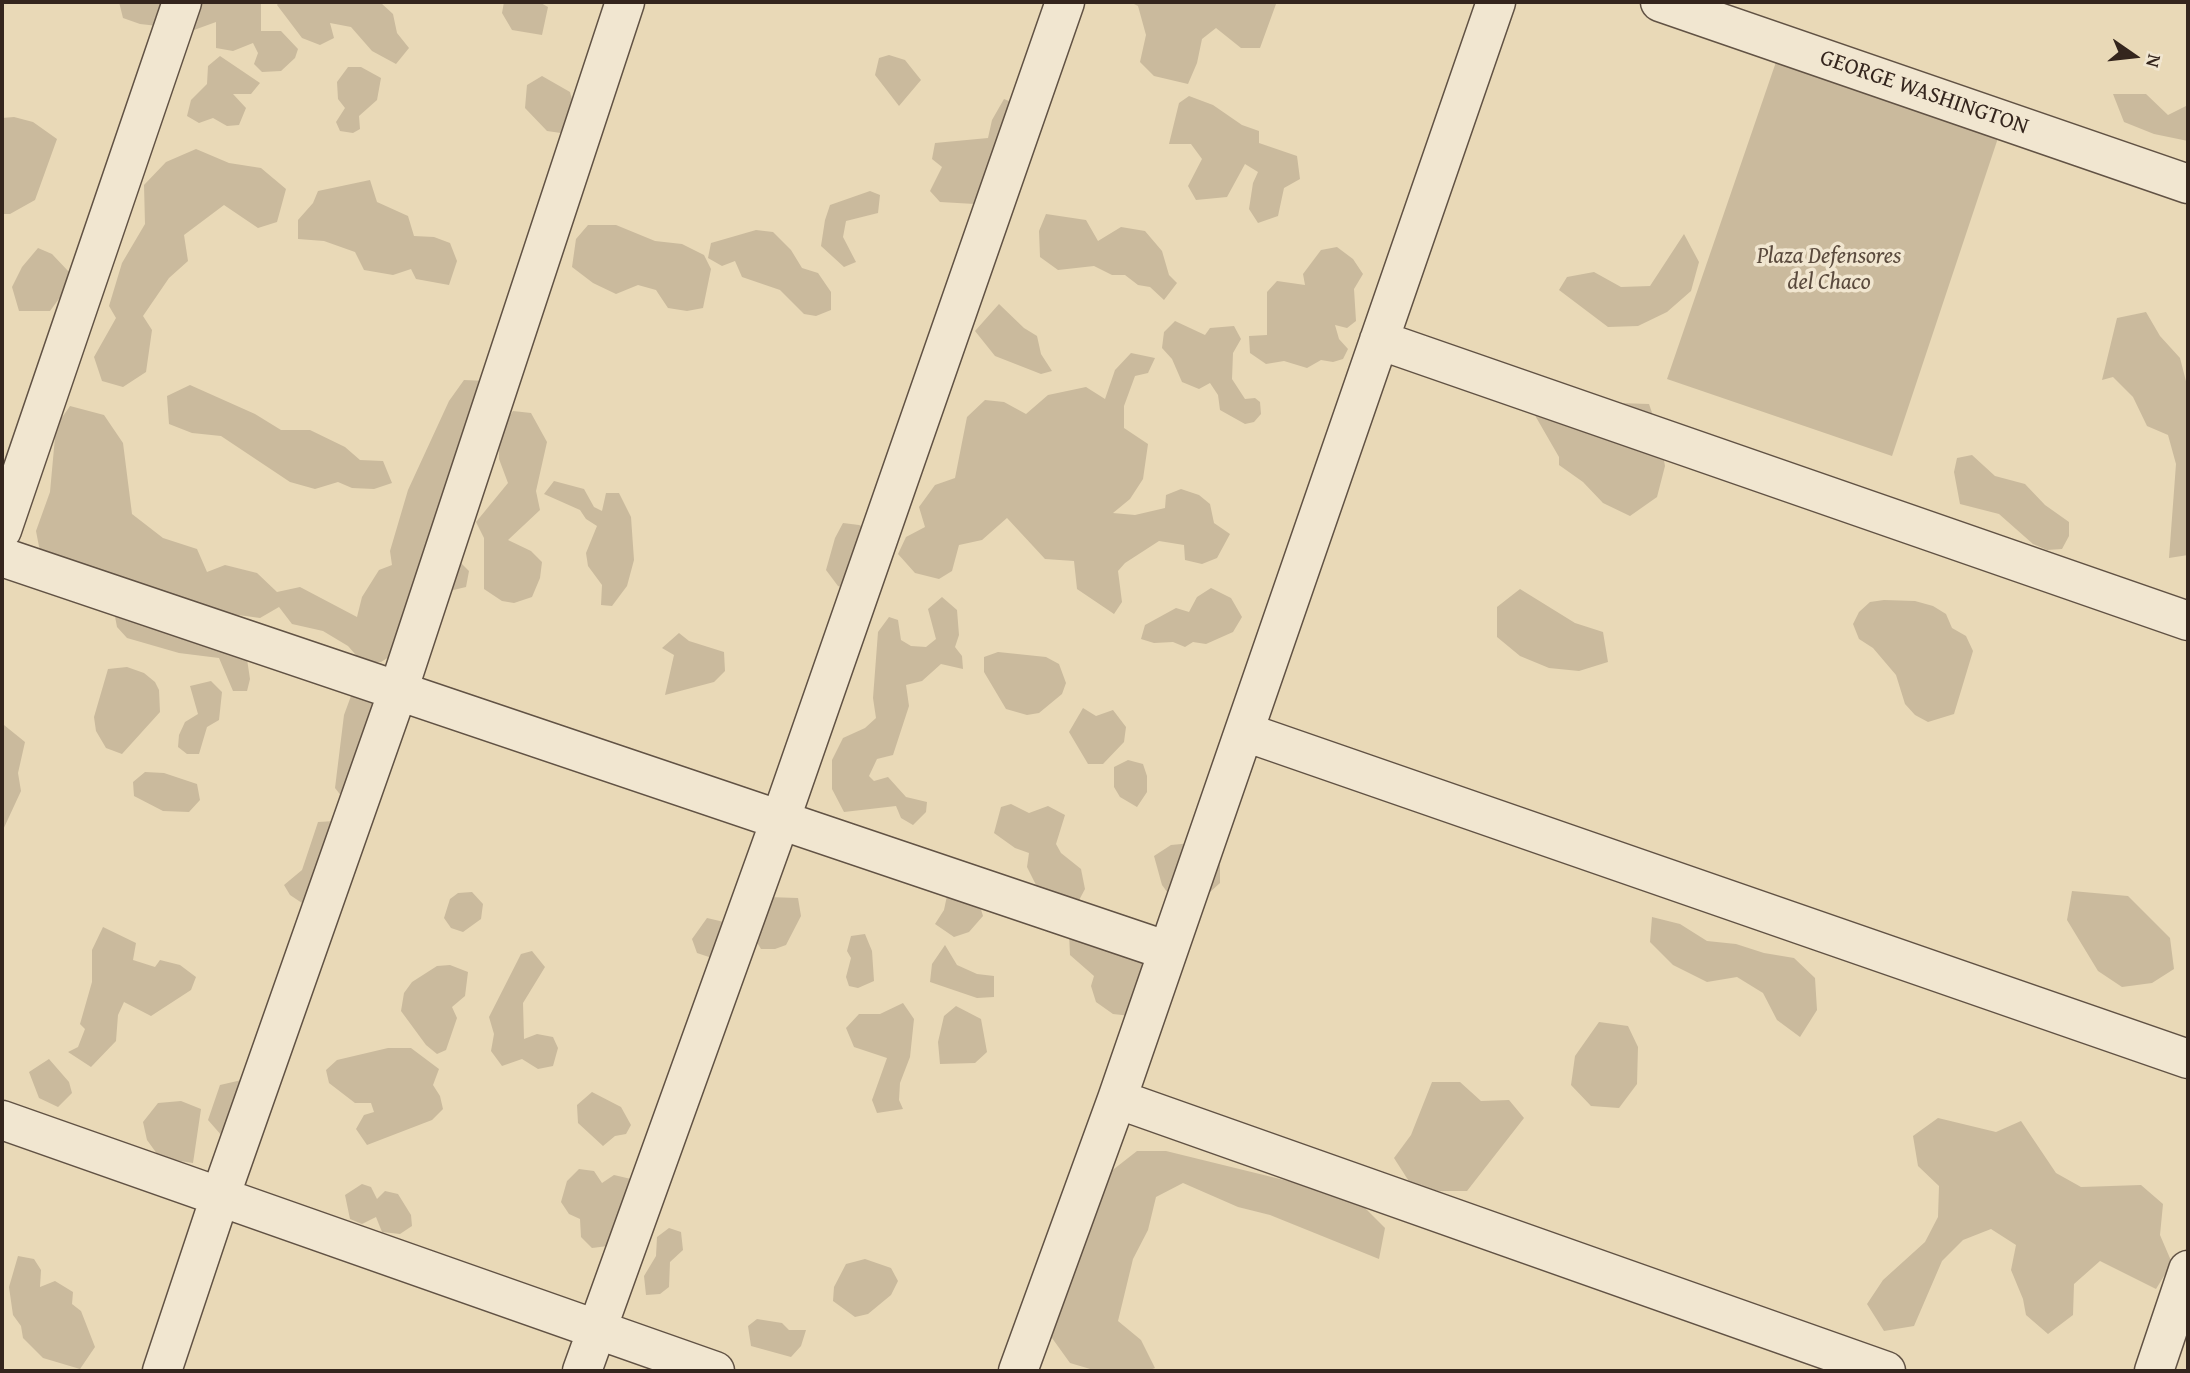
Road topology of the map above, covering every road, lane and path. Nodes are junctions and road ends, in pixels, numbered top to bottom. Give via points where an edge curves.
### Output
1 (182, 2) edge
2 (625, 2) edge
3 (1065, 2) edge
4 (1496, 2) edge
5 (1660, 2) edge
6 (2188, 184) edge
7 (1379, 340) junction
8 (2, 530) edge
9 (2, 557) edge
10 (2188, 621) edge
11 (398, 691) junction
12 (1245, 732) junction
13 (781, 818) junction
14 (1168, 951) junction
15 (2188, 1059) edge
16 (1117, 1100) junction
17 (2, 1121) edge
18 (219, 1197) junction
19 (2188, 1270) edge
20 (597, 1329) junction
21 (162, 1371) edge
22 (582, 1371) edge
23 (715, 1371) edge
24 (1018, 1371) edge
25 (1886, 1371) edge
26 (2154, 1371) edge

1 - 8 street
2 - 11 street
3 - 13 street
4 - 7 street
5 - 6 street, GEORGE WASHINGTON
7 - 10 street
7 - 12 street
9 - 11 street
11 - 13 street
11 - 18 street
12 - 14 street
12 - 15 street
13 - 14 street
13 - 20 street
14 - 16 street
16 - 24 street
16 - 25 street
17 - 18 street
18 - 20 street
18 - 21 street
19 - 26 street
20 - 22 street
20 - 23 street

